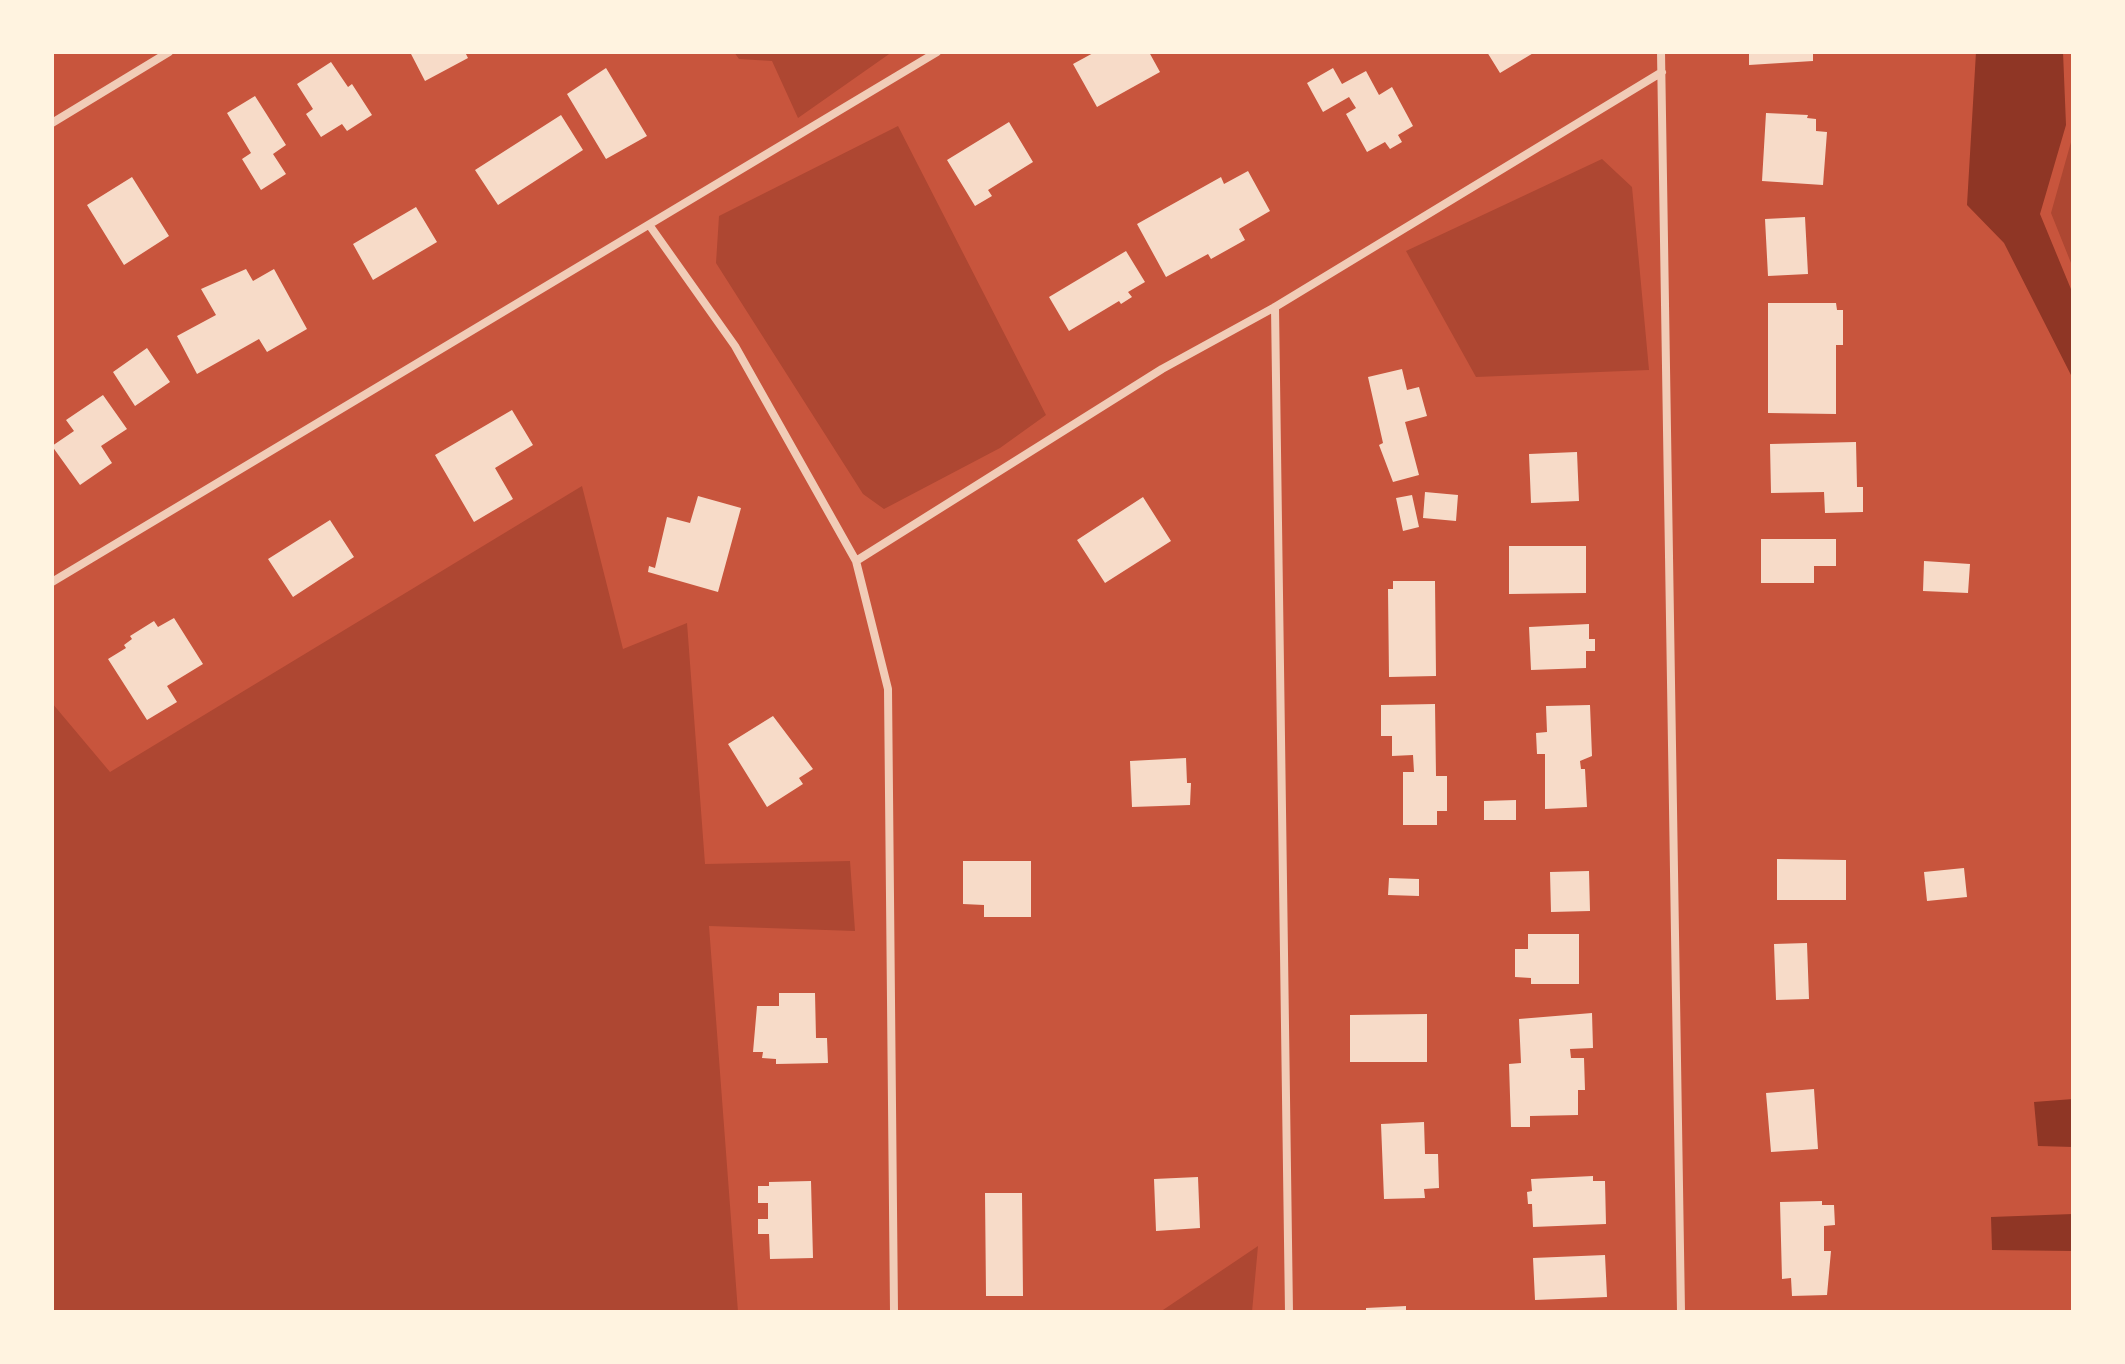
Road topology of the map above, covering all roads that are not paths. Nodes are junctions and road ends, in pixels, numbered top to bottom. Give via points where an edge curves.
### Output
1 (169, 52) edge
2 (937, 52) edge
3 (1661, 52) edge
4 (1662, 72) junction
5 (52, 123) edge
6 (650, 226) junction
7 (1275, 307) junction
8 (856, 561) junction
9 (52, 582) edge
10 (894, 1312) edge
11 (1289, 1312) edge
12 (1681, 1312) edge

1 - 5 street
2 - 6 street
3 - 4 street
4 - 7 street
4 - 12 street
6 - 8 street via 735,346
6 - 9 street
7 - 8 street via 1162,369
7 - 11 street
8 - 10 street via 888,689

